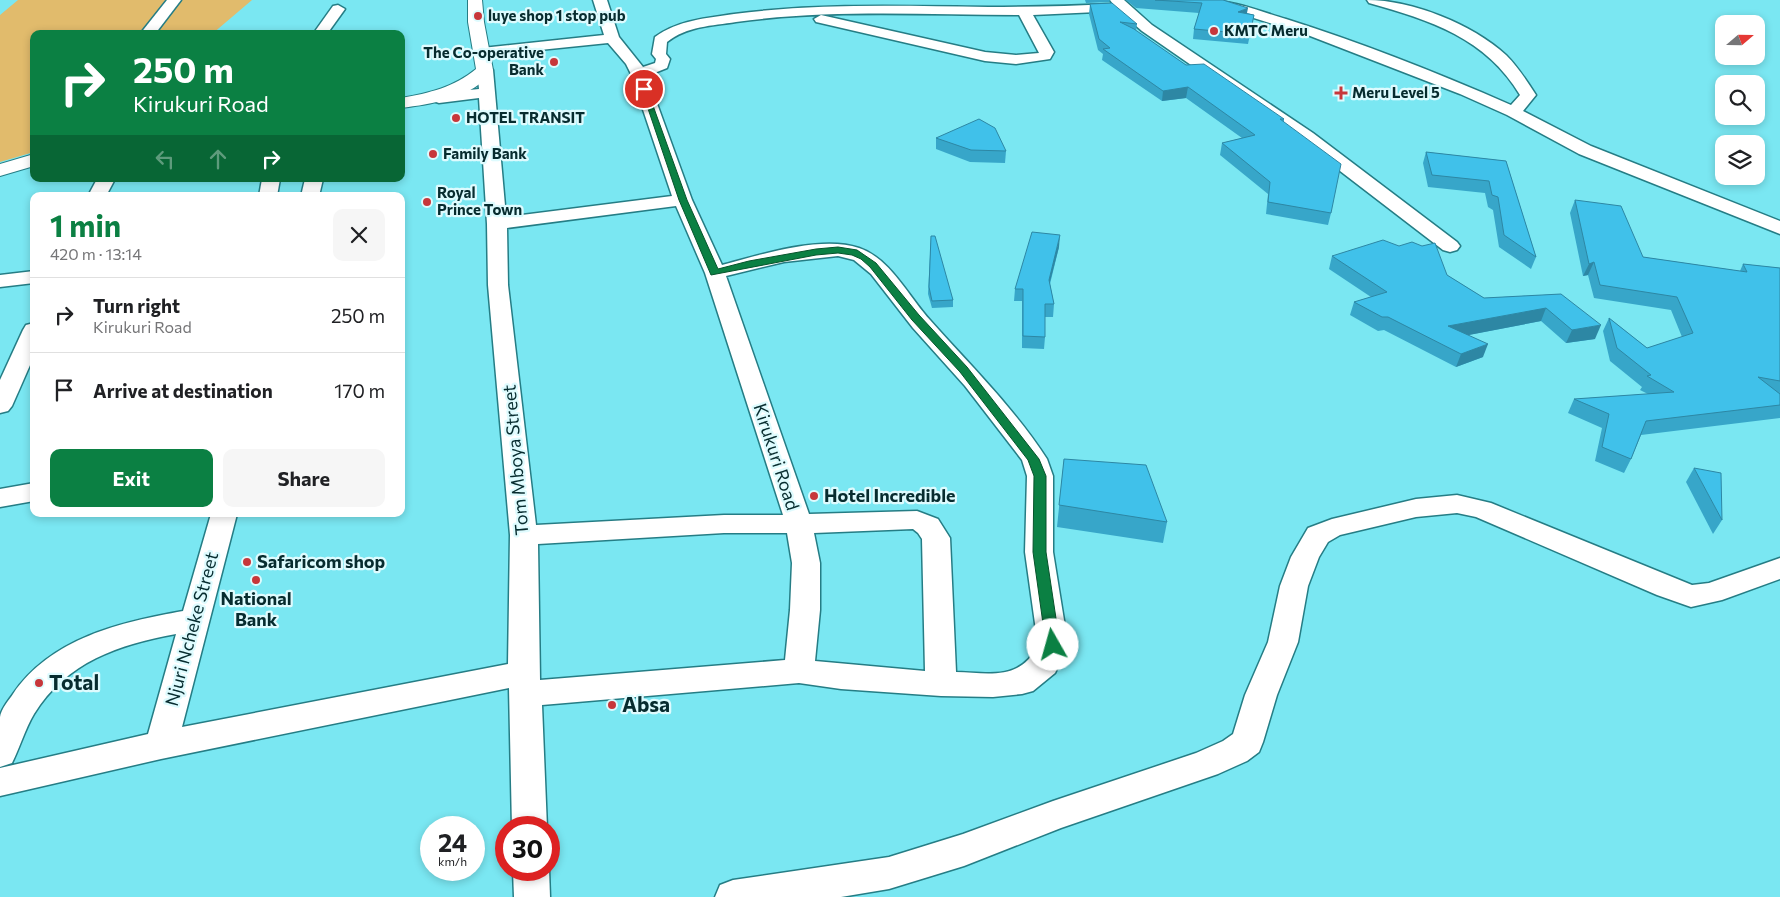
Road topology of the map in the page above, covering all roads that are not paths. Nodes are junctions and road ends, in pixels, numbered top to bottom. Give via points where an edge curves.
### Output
1 (174, 0) edge
2 (475, 0) edge
3 (600, 0) edge
4 (1211, 0) edge
5 (1374, 0) edge
6 (1119, 4) edge
7 (338, 9) dead end
8 (801, 11) junction
9 (1026, 12) junction
10 (150, 30) edge
11 (323, 30) edge
12 (612, 38) junction
13 (482, 52) junction
14 (639, 74) junction
15 (486, 81) junction
16 (405, 102) edge
17 (1512, 112) junction
18 (30, 161) edge
19 (0, 170) edge
20 (683, 200) junction
21 (497, 224) junction
22 (1780, 228) edge
23 (1450, 246) dead end
24 (715, 273) junction
25 (30, 278) edge
26 (3, 284) edge
27 (30, 339) edge
28 (0, 406) edge
29 (30, 493) edge
30 (0, 498) edge
31 (223, 517) edge
32 (798, 524) junction
33 (524, 535) junction
34 (1780, 568) edge
35 (194, 620) junction
36 (799, 671) junction
37 (525, 683) junction
38 (941, 684) junction
39 (161, 745) junction
40 (0, 753) edge
41 (0, 782) edge
42 (530, 816) edge
43 (531, 881) edge
44 (532, 897) edge
45 (733, 897) edge

1 - 10 street
2 - 13 highway
3 - 12 street, Kirukuri Road
4 - 17 street via 1372,54
5 - 17 street via 1438,21 1491,51 1508,65 1528,96
6 - 9 street
6 - 23 street via 1147,28 1307,137
7 - 11 street
8 - 9 street
8 - 9 street via 876,32 969,53 1018,60 1045,56 1047,52 1026,18
8 - 14 street via 752,15 672,31 660,40 662,65
12 - 13 street
12 - 14 street, Kirukuri Road
13 - 15 highway
14 - 20 street, Kirukuri Road
15 - 16 highway via 464,85 439,98
15 - 21 street, Tom Mboya Street
17 - 22 street via 1585,150
18 - 19 highway
20 - 21 street
20 - 24 street, Kirukuri Road
21 - 33 street, Tom Mboya Street via 498,285
24 - 32 street, Kirukuri Road
24 - 38 street via 816,252 838,250 864,257 964,370 1034,459 1040,476 1039,552 1053,645 1044,665 1022,682
25 - 26 street
27 - 28 street
29 - 30 street
31 - 35 street, Njuri Ncheke Street
32 - 33 street via 724,524
32 - 36 street, Kirukuri Road via 806,563
32 - 38 street via 917,520 928,526 936,538
33 - 37 street, Tom Mboya Street
34 - 45 street via 1712,593 1691,596 1470,505 1416,508 1332,528 1318,535 1305,557 1294,586 1283,642 1260,695 1246,742 1235,751 964,850 889,873
35 - 39 street, Njuri Ncheke Street
35 - 40 street via 97,644 64,665 39,683 18,715
36 - 37 street
36 - 38 street
37 - 39 street
37 - 42 street, Tom Mboya Street
39 - 41 street
43 - 44 street

